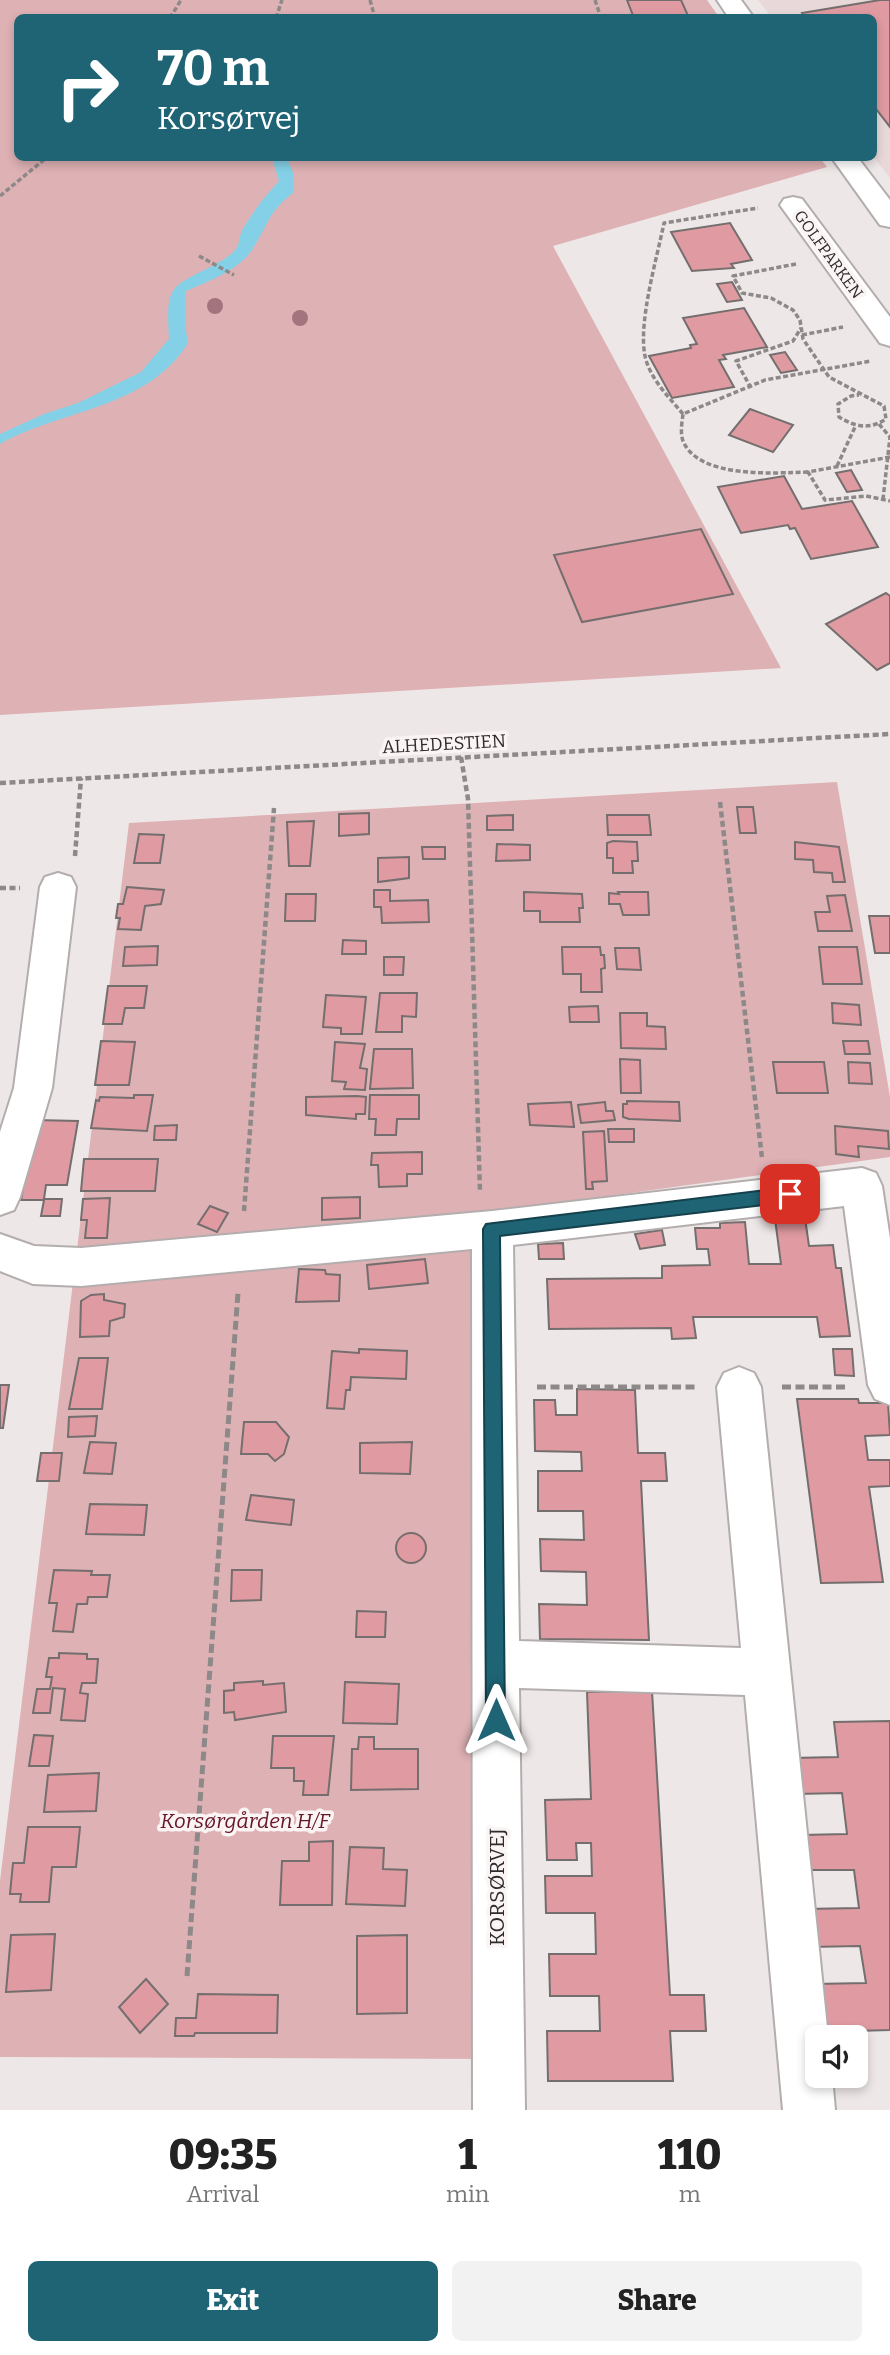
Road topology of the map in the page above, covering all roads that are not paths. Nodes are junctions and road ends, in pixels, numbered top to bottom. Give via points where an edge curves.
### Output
1 (847, 161) edge
2 (793, 205) road end
3 (890, 219) edge
4 (883, 349) edge
5 (58, 887) dead end
6 (0, 1196) edge
7 (492, 1229) junction
8 (0, 1252) edge
9 (869, 1386) edge
10 (739, 1387) road end
11 (495, 1664) junction
12 (766, 1672) junction
13 (499, 2110) edge
14 (809, 2110) edge

1 - 3 street
2 - 4 street, GOLFPARKEN via 831,258
5 - 6 street via 33,1088
7 - 8 street via 81,1267 33,1265
7 - 9 street via 862,1186
7 - 11 street, KORSØRVEJ
10 - 12 street
11 - 12 street
11 - 13 street, KORSØRVEJ
12 - 14 street

